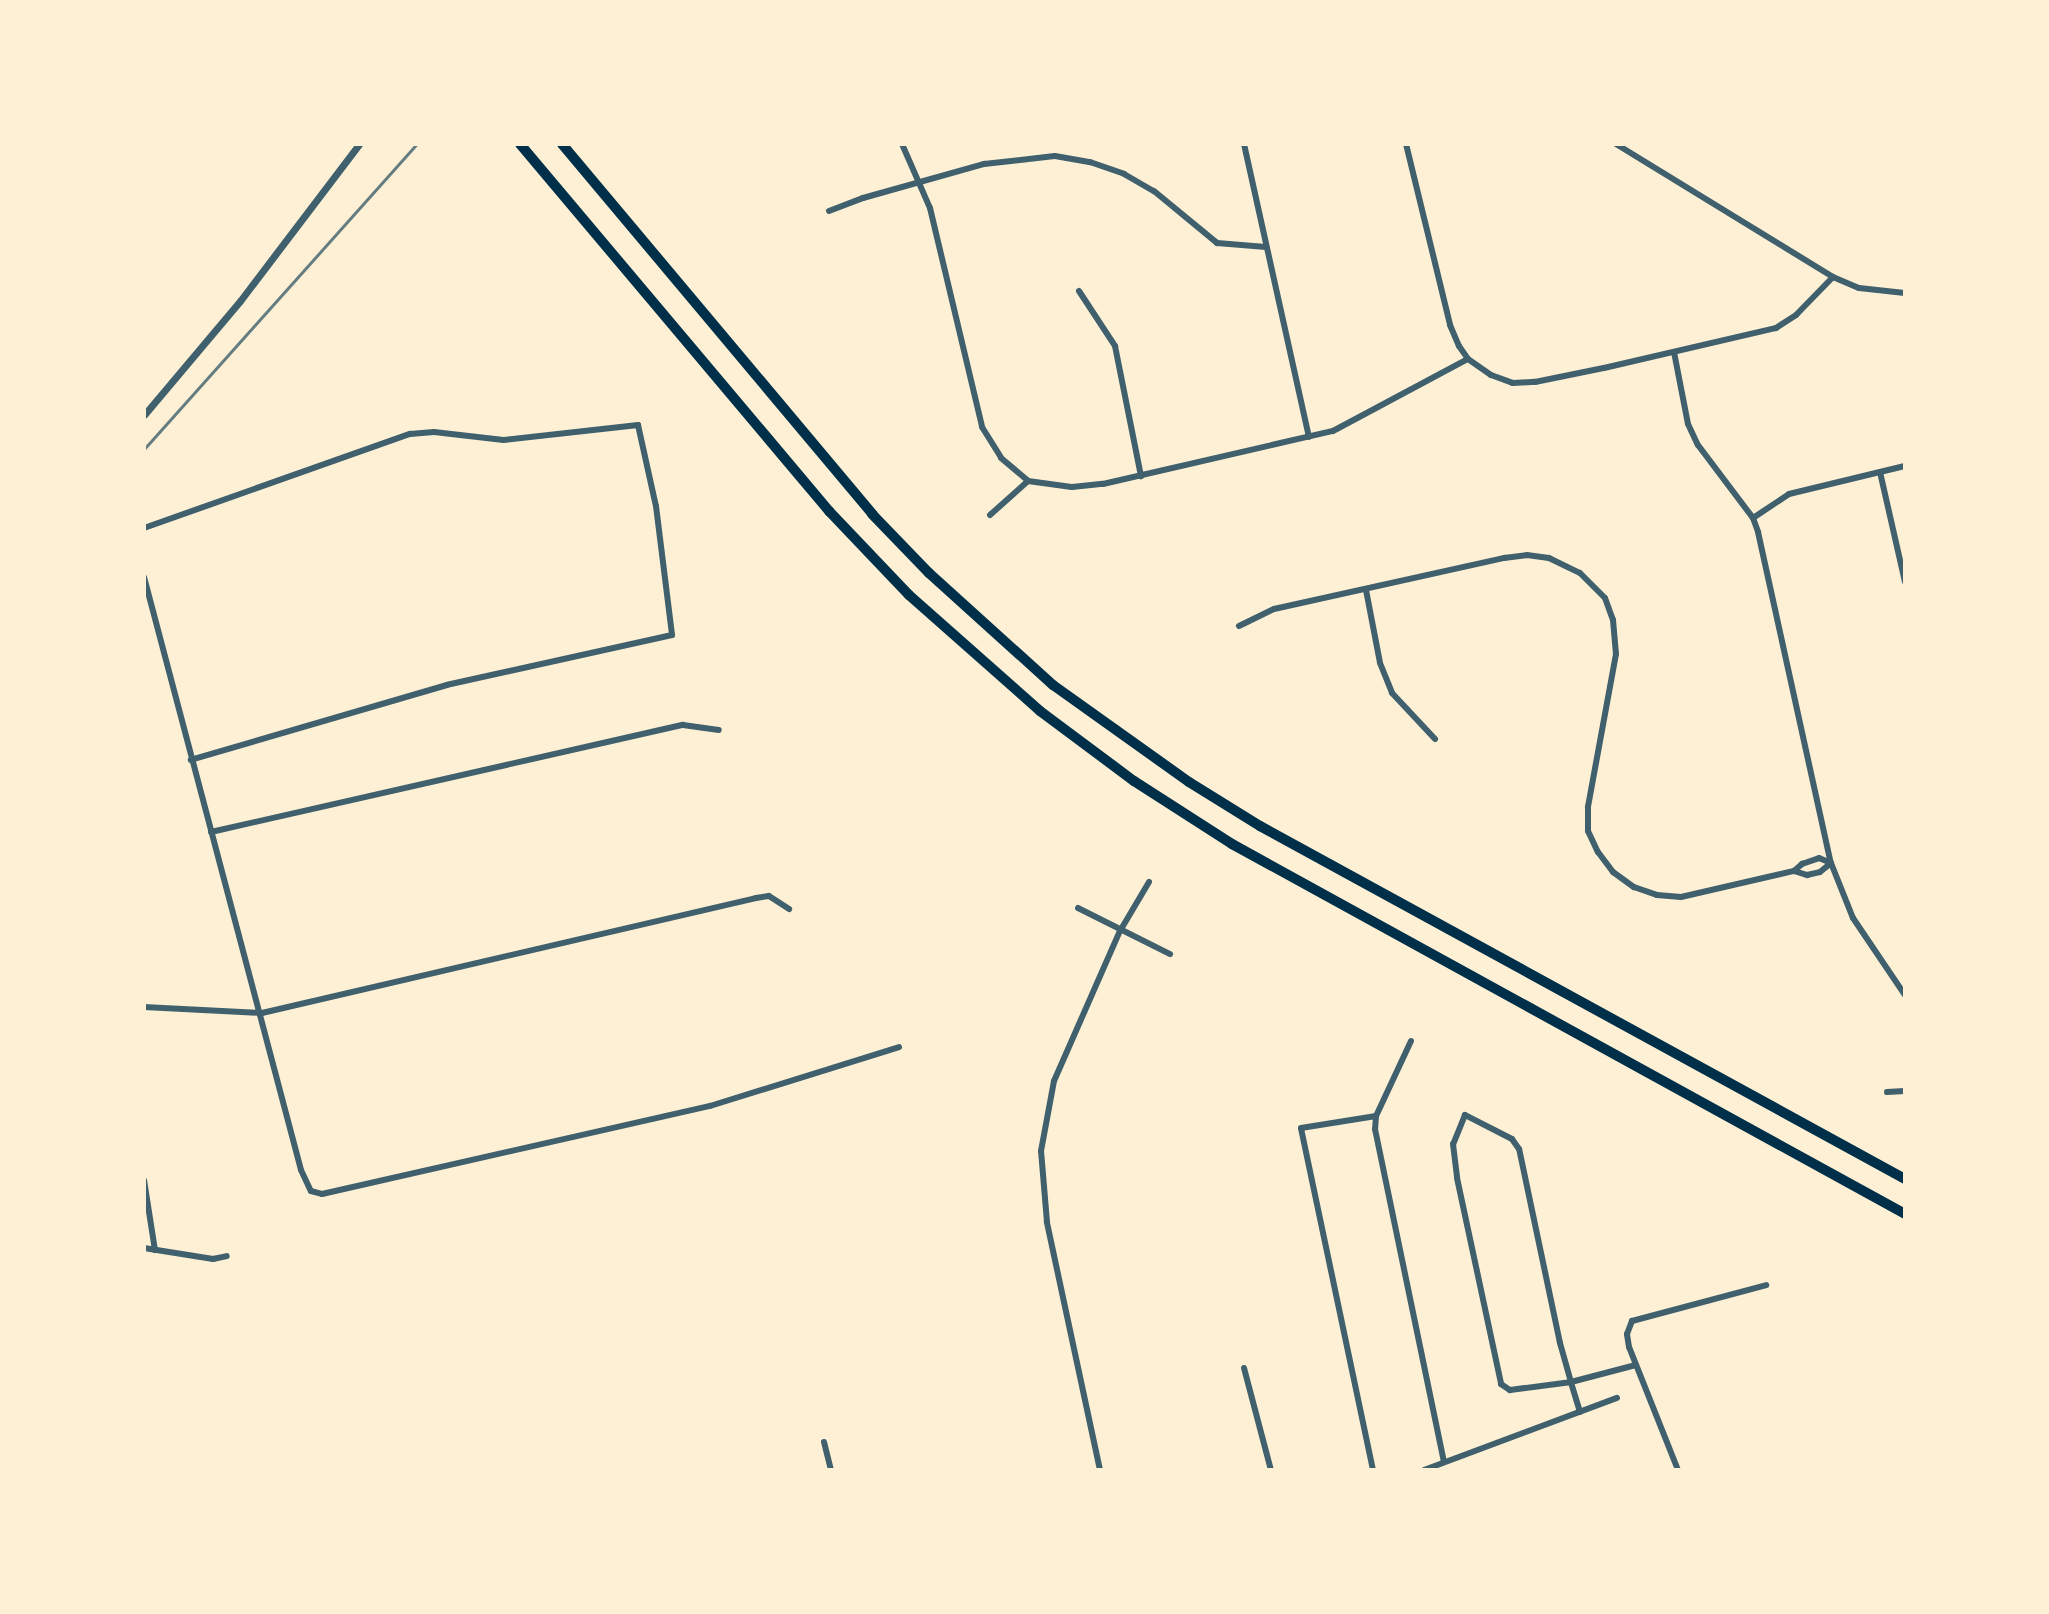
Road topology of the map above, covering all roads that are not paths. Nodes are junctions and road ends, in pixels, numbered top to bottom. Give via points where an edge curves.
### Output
1 (359, 144) edge
2 (520, 144) edge
3 (562, 144) edge
4 (902, 144) edge
5 (1244, 144) edge
6 (1406, 144) edge
7 (1616, 144) edge
8 (920, 181) junction
9 (829, 211) dead end
10 (1266, 247) junction
11 (1833, 277) junction
12 (1079, 291) dead end
13 (1905, 293) edge
14 (1674, 352) junction
15 (1468, 359) junction
16 (144, 415) edge
17 (1309, 437) junction
18 (1905, 466) edge
19 (1880, 472) junction
20 (1141, 476) junction
21 (1028, 481) junction
22 (990, 515) dead end
23 (1753, 518) junction
24 (144, 528) edge
25 (144, 577) edge
26 (1905, 582) edge
27 (1366, 590) junction
28 (1239, 626) dead end
29 (719, 730) dead end
30 (1435, 739) dead end
31 (191, 760) junction
32 (211, 832) junction
33 (1831, 863) junction
34 (1794, 871) junction
35 (1149, 882) dead end
36 (1078, 908) dead end
37 (789, 909) dead end
38 (1120, 931) junction
39 (1170, 954) dead end
40 (1905, 995) edge
41 (144, 1007) edge
42 (262, 1013) junction
43 (1411, 1041) dead end
44 (899, 1047) dead end
45 (1905, 1091) edge
46 (1887, 1092) dead end
47 (1376, 1116) junction
48 (1905, 1179) edge
49 (144, 1180) edge
50 (1905, 1214) edge
51 (144, 1248) edge
52 (155, 1250) junction
53 (227, 1256) dead end
54 (1766, 1285) dead end
55 (1636, 1365) junction
56 (1244, 1368) dead end
57 (1571, 1382) junction
58 (1617, 1398) dead end
59 (1580, 1412) junction
60 (824, 1442) dead end
61 (1444, 1462) junction
62 (831, 1470) edge
63 (1100, 1470) edge
64 (1271, 1470) edge
65 (1373, 1470) edge
66 (1424, 1470) edge
67 (1678, 1470) edge

1 - 16 street via 240,301
2 - 50 highway via 829,511 941,625 1052,720 1134,781 1244,851
3 - 48 highway via 872,514 1053,685 1189,782 1272,833
4 - 8 street
5 - 10 street
6 - 15 street via 1450,325
7 - 11 street
8 - 9 street
8 - 10 street via 1019,158 1055,156 1090,162 1154,191 1217,243
8 - 21 street via 982,427 1001,458
10 - 17 street
11 - 13 street via 1859,288
11 - 14 street via 1776,328
12 - 20 street via 1115,346
14 - 15 street via 1513,383
14 - 23 street via 1688,424
15 - 17 street via 1353,421
17 - 20 street
18 - 19 street
19 - 23 street via 1789,494
19 - 26 street
20 - 21 street via 1072,487
21 - 22 street
23 - 33 street
24 - 31 street via 410,434 434,432 504,440 638,425 656,506 672,635 447,685
25 - 31 street
27 - 28 street via 1274,609
27 - 30 street via 1380,663 1392,693
27 - 34 street via 1527,555 1549,558 1580,573 1605,598 1616,654 1588,807 1588,831 1598,852 1613,872 1657,895 1681,897
29 - 32 street via 683,725
31 - 32 street
32 - 42 street
33 - 34 street via 1807,875
33 - 34 street via 1819,858
33 - 40 street via 1853,918
35 - 38 street
36 - 38 street
37 - 42 street via 769,896 756,898
38 - 39 street
38 - 63 street via 1054,1081 1041,1151 1047,1222
41 - 42 street
42 - 44 street via 301,1170 311,1191 322,1194 696,1110
43 - 47 street
45 - 46 street
47 - 61 street via 1383,1176
47 - 65 street via 1301,1128
49 - 52 street
51 - 52 street
52 - 53 street via 213,1259
54 - 55 street via 1632,1321 1627,1334
55 - 57 street
55 - 67 street
56 - 64 street
57 - 57 street via 1510,1390 1501,1384 1457,1178 1453,1144 1465,1115 1502,1133 1519,1149
57 - 59 street
58 - 59 street
59 - 61 street
60 - 62 street
61 - 66 street

